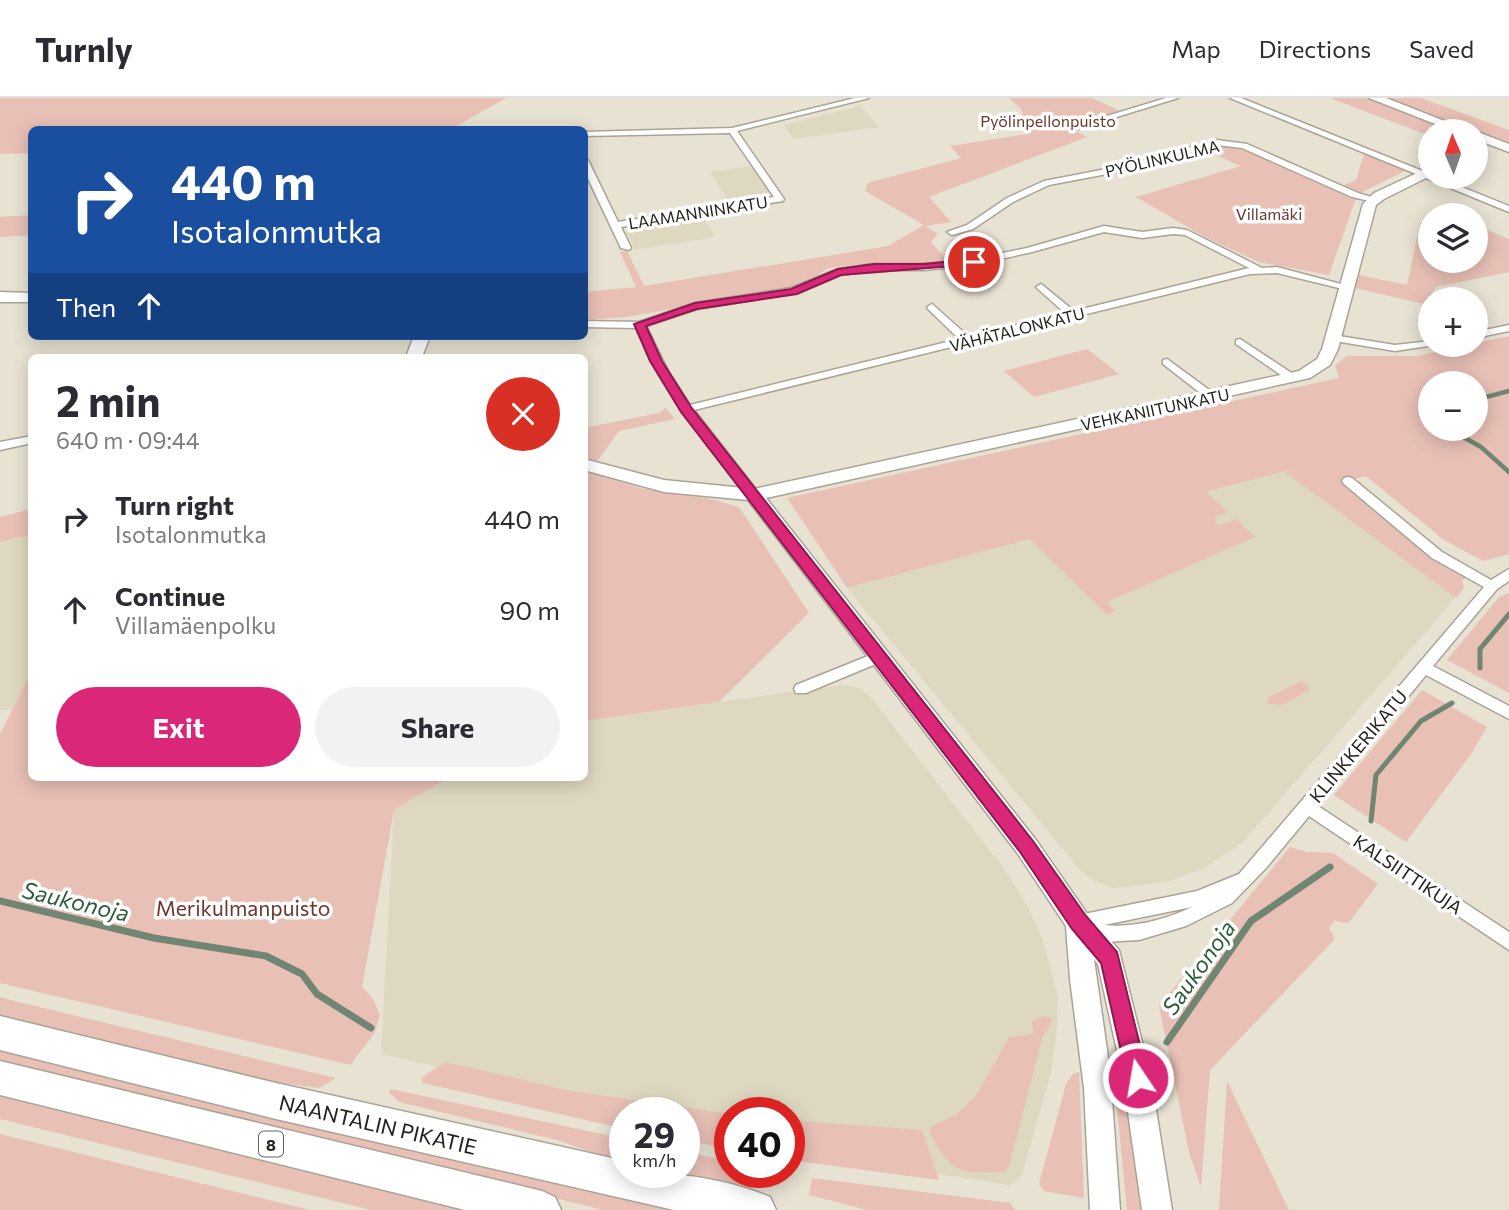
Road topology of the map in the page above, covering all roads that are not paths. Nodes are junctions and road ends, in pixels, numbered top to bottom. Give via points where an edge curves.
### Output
1 (865, 98) edge
2 (1174, 98) edge
3 (1234, 98) edge
4 (1375, 98) edge
5 (1432, 119) edge
6 (1075, 127) dead end
7 (732, 131) junction
8 (588, 134) edge
9 (1488, 140) edge
10 (1491, 141) junction
11 (1488, 142) edge
12 (1509, 148) edge
13 (588, 168) edge
14 (1418, 169) edge
15 (1418, 176) edge
16 (1464, 189) edge
17 (1374, 200) junction
18 (1509, 209) edge
19 (615, 225) junction
20 (952, 232) dead end
21 (626, 248) dead end
22 (1258, 269) junction
23 (1041, 287) dead end
24 (1348, 287) junction
25 (0, 297) edge
26 (28, 298) edge
27 (932, 307) dead end
28 (1073, 315) junction
29 (588, 324) edge
30 (640, 324) junction
31 (1509, 328) edge
32 (1488, 332) edge
33 (1333, 338) junction
34 (967, 341) junction
35 (1240, 342) dead end
36 (1418, 345) edge
37 (1167, 362) dead end
38 (1292, 378) junction
39 (1212, 397) junction
40 (686, 409) junction
41 (28, 440) edge
42 (0, 446) edge
43 (588, 465) edge
44 (1348, 481) dead end
45 (754, 495) junction
46 (1509, 574) edge
47 (1492, 586) junction
48 (878, 657) junction
49 (1424, 668) junction
50 (801, 689) dead end
51 (1509, 713) edge
52 (1307, 807) junction
53 (1079, 923) junction
54 (1509, 942) edge
55 (0, 1033) edge
56 (0, 1079) edge
57 (542, 1210) edge
58 (757, 1210) edge
59 (1105, 1210) edge
60 (1157, 1210) edge

1 - 7 street
2 - 6 street
3 - 14 street
4 - 5 street
7 - 8 street
7 - 19 street, LAAMANNINKATU via 780,199
9 - 10 street
10 - 11 street
10 - 12 street
13 - 19 street
15 - 17 street
16 - 18 street
17 - 20 street, PYÖLINKULMA via 1244,146 1217,142 1047,183
17 - 24 street, VEHKANIITUNKATU via 1367,210
19 - 21 street
22 - 24 street, VÄHÄTALONKATU
22 - 28 street, VÄHÄTALONKATU
22 - 30 street via 1187,233 1111,229 974,262 838,272 793,292 695,306
23 - 28 street
24 - 33 street, VEHKANIITUNKATU
25 - 26 street
27 - 34 street
28 - 34 street, VÄHÄTALONKATU
29 - 30 street
30 - 40 street via 656,361
31 - 32 street
33 - 36 street via 1395,348
33 - 38 street, VEHKANIITUNKATU via 1324,362
34 - 40 street, VÄHÄTALONKATU
35 - 38 street
37 - 39 street
38 - 39 street, VEHKANIITUNKATU
39 - 45 street, VEHKANIITUNKATU
40 - 45 street
41 - 42 street
43 - 45 street, VEHKANIITUNKATU via 664,486
44 - 47 street via 1437,555
45 - 48 street
46 - 47 street, KLINKKERIKATU
47 - 49 street, KLINKKERIKATU
48 - 50 street
48 - 53 street via 1027,847
49 - 51 street
49 - 52 street, KLINKKERIKATU
52 - 53 street, KLINKKERIKATU via 1226,898 1200,913 1159,927 1104,934
52 - 54 street, KALSIITTIKUJA
53 - 59 street via 1079,962 1096,1077
53 - 60 street via 1110,959 1138,1078
55 - 58 highway, NAANTALIN PIKATIE
56 - 57 highway, 8

